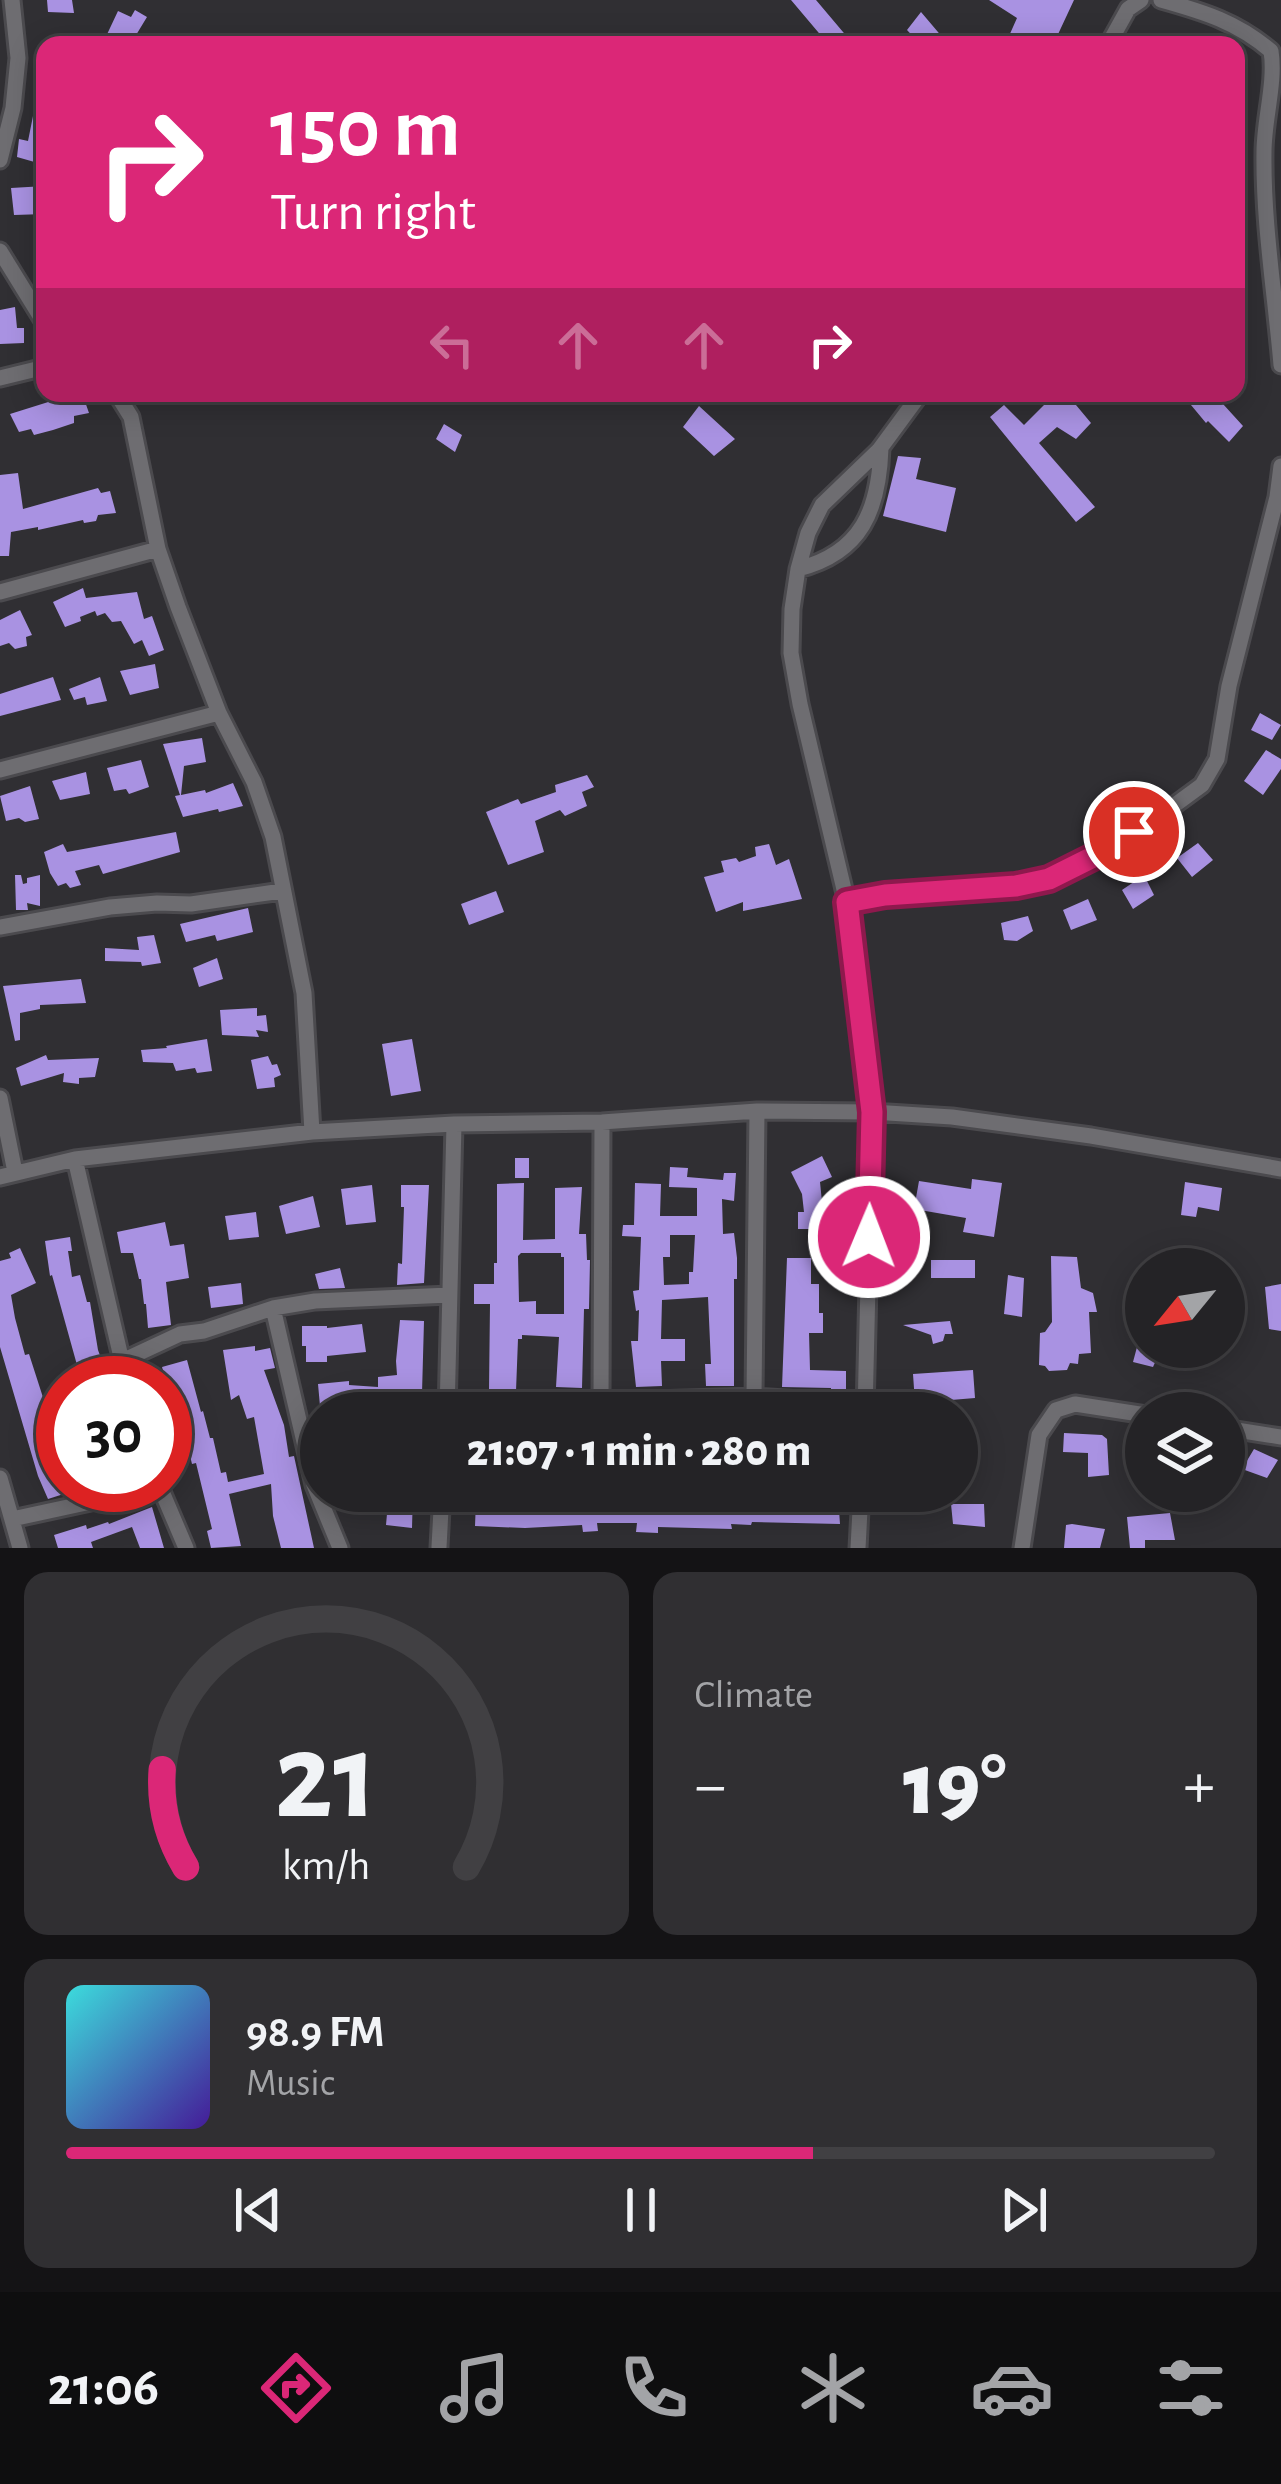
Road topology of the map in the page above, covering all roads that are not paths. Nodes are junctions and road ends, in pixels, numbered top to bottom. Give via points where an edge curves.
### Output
1 (12, 0) edge
2 (1142, 0) edge
3 (1161, 0) edge
4 (1113, 36) edge
5 (0, 160) edge
6 (0, 251) edge
7 (36, 309) edge
8 (1281, 365) edge
9 (36, 369) edge
10 (0, 379) edge
11 (122, 402) edge
12 (914, 402) edge
13 (881, 448) junction
14 (1281, 466) edge
15 (158, 549) junction
16 (798, 568) junction
17 (0, 592) edge
18 (218, 713) junction
19 (0, 770) edge
20 (282, 891) junction
21 (847, 902) junction
22 (0, 927) edge
23 (0, 1098) edge
24 (757, 1112) junction
25 (872, 1112) junction
26 (602, 1122) junction
27 (454, 1124) junction
28 (312, 1132) junction
29 (75, 1159) junction
30 (1281, 1169) edge
31 (8, 1174) edge
32 (449, 1294) junction
33 (273, 1308) junction
34 (119, 1356) edge
35 (133, 1356) edge
36 (447, 1392) edge
37 (602, 1392) edge
38 (754, 1392) edge
39 (865, 1392) edge
40 (1125, 1412) edge
41 (1245, 1431) edge
42 (1281, 1437) edge
43 (0, 1478) edge
44 (43, 1512) edge
45 (171, 1512) edge
46 (441, 1512) edge
47 (860, 1512) edge
48 (12, 1519) junction
49 (20, 1548) edge
50 (186, 1548) edge
51 (340, 1548) edge
52 (440, 1548) edge
53 (858, 1548) edge
54 (1022, 1548) edge

1 - 5 street via 18,58
2 - 4 street
3 - 8 street via 1219,16 1271,51 1265,221
6 - 7 street
9 - 10 street
11 - 15 street
12 - 13 street
13 - 16 street via 823,505
13 - 16 street via 864,527 827,560
14 - 21 street via 1217,759 1202,785 1049,879
15 - 17 street
15 - 18 street
16 - 21 street via 791,653
18 - 19 street
18 - 20 street via 254,782
20 - 22 street
20 - 28 street via 304,993
21 - 25 street
23 - 31 street
24 - 25 street
24 - 26 street
24 - 38 street
25 - 30 street via 1028,1126
25 - 39 street
26 - 27 street
26 - 37 street
27 - 28 street
27 - 32 street
28 - 29 street
29 - 31 street
29 - 34 street
32 - 33 street
32 - 36 street
33 - 35 street
33 - 51 street via 314,1485
40 - 54 street via 1075,1404 1056,1410 1039,1435
41 - 42 street
43 - 48 street
44 - 48 street
45 - 50 street
46 - 52 street
47 - 53 street
48 - 49 street

